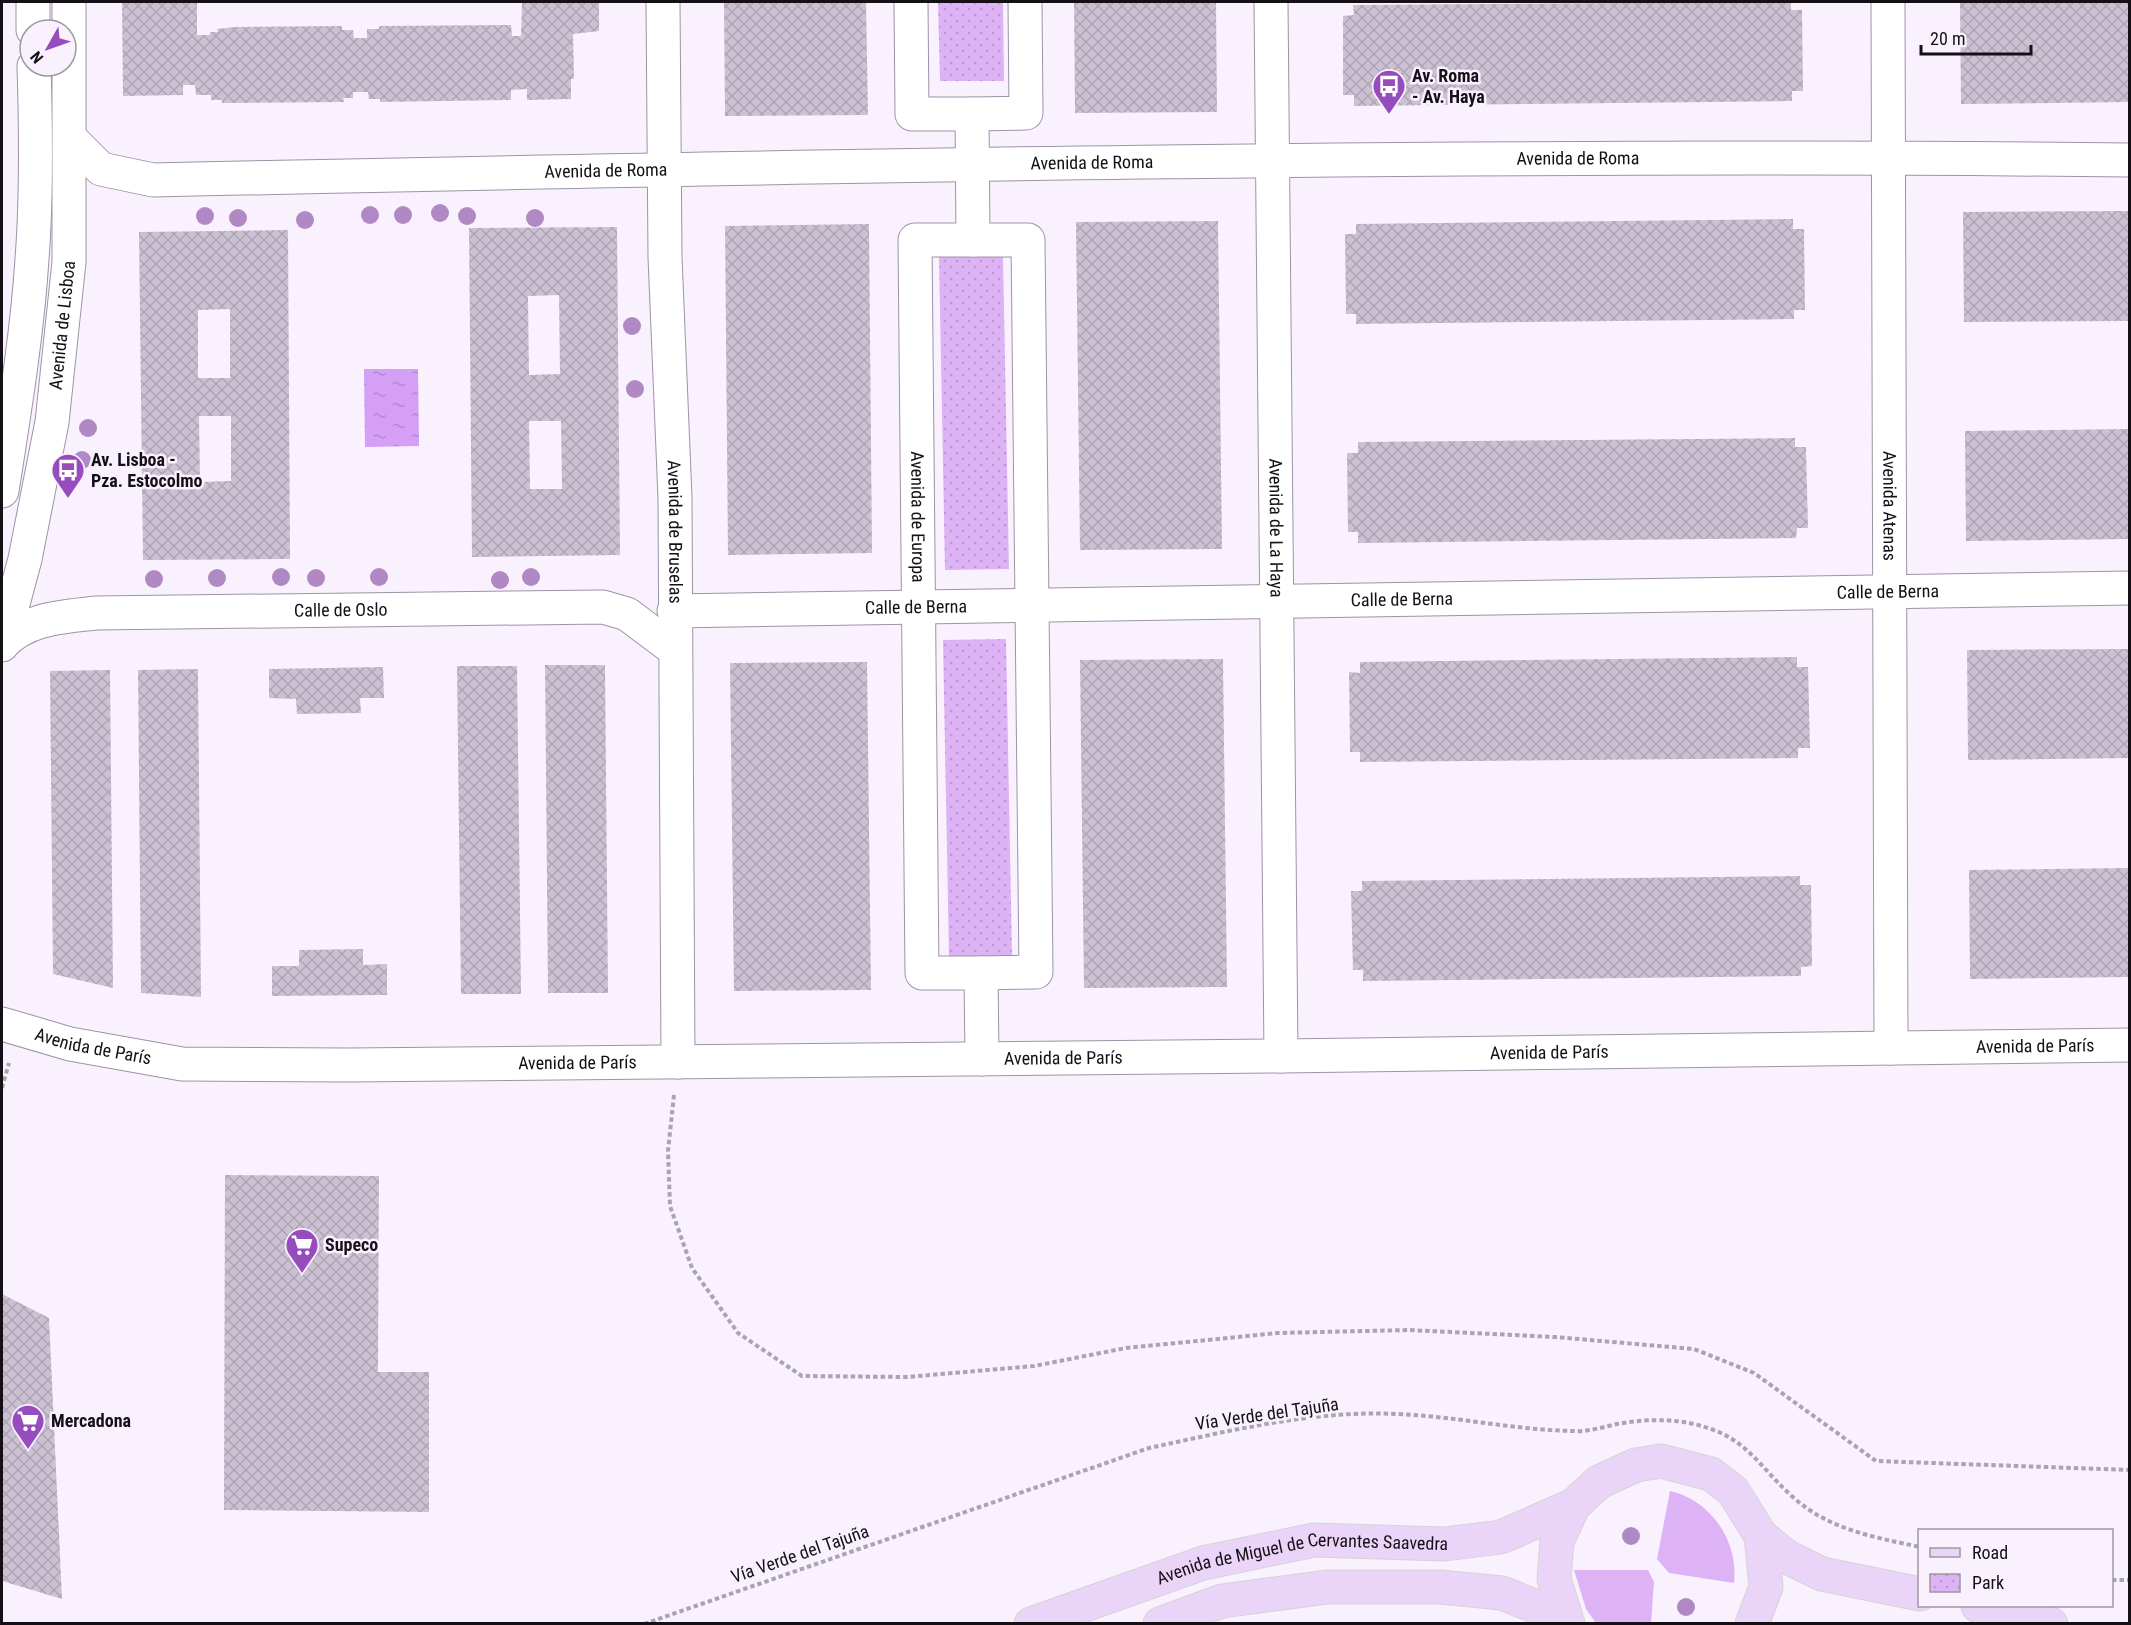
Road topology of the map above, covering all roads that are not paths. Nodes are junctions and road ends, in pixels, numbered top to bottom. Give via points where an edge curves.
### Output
1 (33, 2) edge
2 (69, 2) edge
3 (663, 2) edge
4 (911, 2) edge
5 (1025, 2) edge
6 (1270, 2) edge
7 (1888, 2) edge
8 (33, 18) edge
9 (34, 78) edge
10 (972, 114) junction
11 (69, 138) junction
12 (1888, 158) junction
13 (2130, 160) edge
14 (1272, 162) junction
15 (972, 166) junction
16 (664, 169) junction
17 (973, 240) junction
18 (2, 490) edge
19 (2130, 588) edge
20 (1890, 592) junction
21 (1276, 603) junction
22 (1032, 606) junction
23 (918, 608) junction
24 (674, 611) junction
25 (2, 644) edge
26 (675, 650) junction
27 (981, 973) junction
28 (2, 1023) edge
29 (2130, 1045) edge
30 (1891, 1048) junction
31 (1281, 1056) junction
32 (982, 1059) junction
33 (678, 1062) junction
34 (1574, 1505) junction
35 (1761, 1536) junction
36 (1918, 1594) edge
37 (1987, 1607) edge
38 (1566, 1621) edge
39 (1031, 1623) edge
40 (1160, 1623) edge
41 (1752, 1623) edge
42 (2051, 1623) edge

1 - 8 street
2 - 11 street, Avenida de Lisboa
3 - 16 street, Avenida de Bruselas
4 - 10 street via 912,114
5 - 10 street via 1026,113
6 - 14 street, Avenida de La Haya
7 - 12 street, Avenida Atenas
9 - 18 street, Avenida de Lisboa via 32,259
10 - 15 street
11 - 16 street, Avenida de Roma via 101,169 153,180
11 - 25 street, Avenida de Lisboa via 69,262 52,422 25,559
12 - 13 street, Avenida de Roma
12 - 14 street, Avenida de Roma
12 - 20 street, Avenida Atenas
14 - 15 street, Avenida de Roma
14 - 21 street, Avenida de La Haya
15 - 16 street, Avenida de Roma
15 - 17 street
16 - 24 street, Avenida de Bruselas via 675,498
17 - 22 street, Avenida de Europa via 1028,240
17 - 23 street, Avenida de Europa via 915,240
19 - 20 street, Calle de Berna
20 - 21 street, Calle de Berna
20 - 30 street, Avenida Atenas
21 - 22 street, Calle de Berna
21 - 31 street, Avenida de La Haya
22 - 23 street, Calle de Berna
22 - 27 street, Avenida de Europa via 1036,972
23 - 24 street, Calle de Berna
23 - 27 street, Avenida de Europa via 922,973
24 - 26 street, Avenida de Bruselas
25 - 26 street, Calle de Oslo via 14,632 43,620 96,614 603,607 627,614
26 - 33 street, Avenida de Bruselas
27 - 32 street
28 - 33 street, Avenida de París via 70,1044 182,1064
29 - 30 street, Avenida de París
30 - 31 street, Avenida de París
31 - 32 street, Avenida de París
32 - 33 street, Avenida de París
34 - 35 main road via 1599,1482 1636,1465 1660,1461 1711,1474 1732,1491
34 - 38 main road via 1556,1550 1554,1579
34 - 39 main road, Avenida de Miguel de Cervantes Saavedra via 1501,1537 1444,1544 1314,1540 1203,1563
35 - 36 main road via 1787,1557 1822,1574
35 - 41 main road via 1766,1587
37 - 42 main road
38 - 40 main road, Avenida de Miguel de Cervantes Saavedra via 1502,1593 1440,1587 1327,1587 1222,1601

